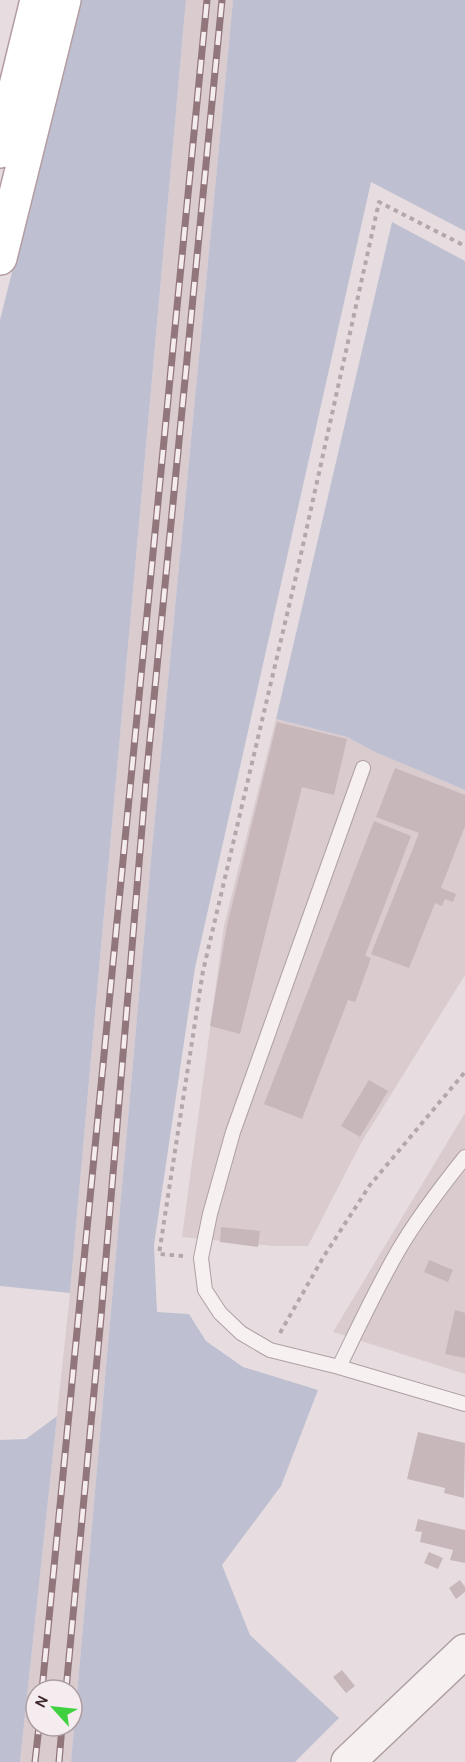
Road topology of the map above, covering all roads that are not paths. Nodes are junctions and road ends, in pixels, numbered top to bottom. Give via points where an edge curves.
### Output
1 (37, 0) edge
2 (64, 0) edge
3 (0, 151) edge
4 (0, 258) edge
5 (363, 768) dead end
6 (465, 1157) edge
7 (339, 1367) junction
8 (465, 1404) edge
9 (465, 1651) edge
10 (348, 1762) edge

1 - 3 main road
2 - 4 main road
5 - 7 lane via 233,1132 201,1258 205,1290 220,1313 241,1333 270,1350
6 - 7 lane via 399,1250
7 - 8 lane
9 - 10 street

